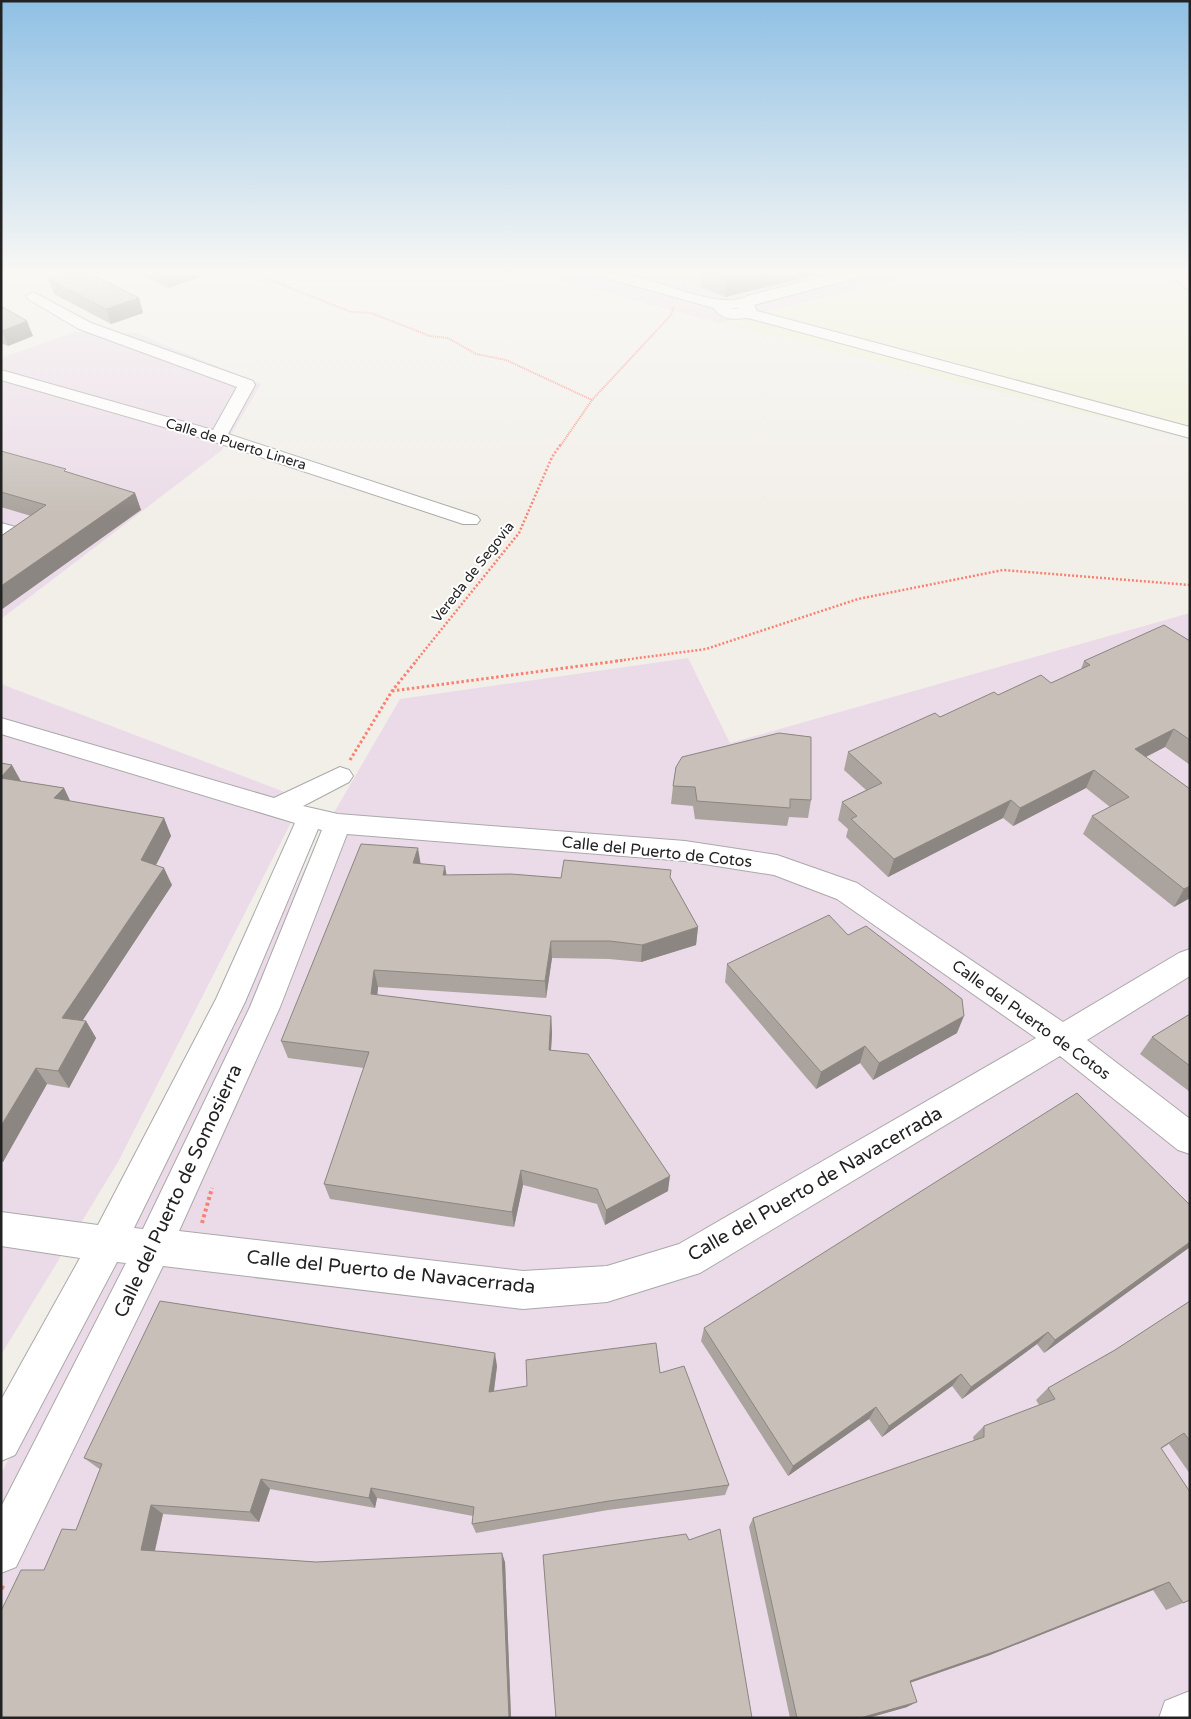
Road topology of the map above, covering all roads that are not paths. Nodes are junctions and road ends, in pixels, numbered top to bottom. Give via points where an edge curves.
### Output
1 (160, 353) edge
2 (904, 353) edge
3 (1, 375) edge
4 (1190, 433) edge
5 (218, 437) junction
6 (470, 520) dead end
7 (1, 529) edge
8 (1, 543) edge
9 (1, 726) edge
10 (340, 776) road end
11 (277, 808) junction
12 (324, 821) junction
13 (1190, 961) edge
14 (1062, 1039) junction
15 (1190, 1139) edge
16 (1, 1229) edge
17 (107, 1244) junction
18 (154, 1246) junction
19 (1, 1441) edge
20 (1, 1552) edge
21 (1190, 1714) edge
22 (1182, 1718) edge

1 - 5 street via 248,385
2 - 4 street
3 - 5 street, Calle de Puerto Linera
5 - 6 street, Calle de Puerto Linera
7 - 8 street via 16,533
9 - 11 street
10 - 11 street
11 - 12 street
12 - 14 street, Calle del Puerto de Cotos via 684,851 777,865 847,892
12 - 17 street, Calle del Puerto de Somosierra
12 - 18 street, Calle del Puerto de Somosierra via 265,1007
13 - 14 street, Calle del Puerto de Navacerrada
14 - 15 street, Calle del Puerto de Cotos
14 - 18 street, Calle del Puerto de Navacerrada via 687,1260 607,1284 523,1290
16 - 17 street, Calle del Puerto de Navacerrada
17 - 18 street, Calle del Puerto de Navacerrada
17 - 19 street, Calle del Puerto de Somosierra
18 - 20 street, Calle del Puerto de Somosierra
21 - 22 street

